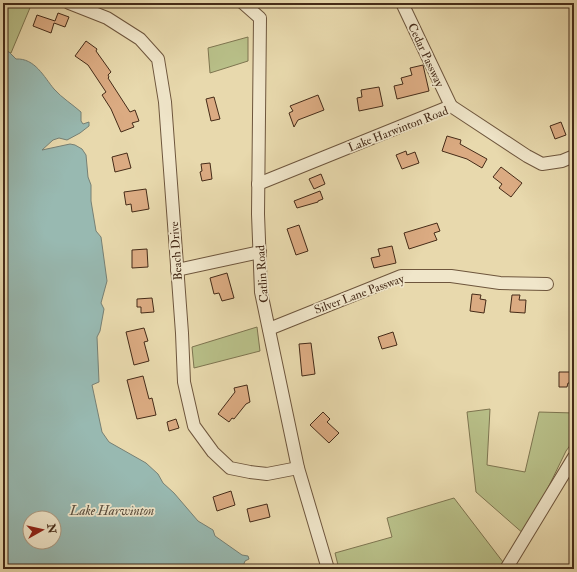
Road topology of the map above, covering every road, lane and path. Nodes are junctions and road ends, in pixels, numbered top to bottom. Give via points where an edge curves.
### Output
1 (69, 3) edge
2 (243, 3) edge
3 (402, 3) edge
4 (451, 106) junction
5 (574, 156) edge
6 (258, 184) junction
7 (260, 252) junction
8 (177, 270) junction
9 (547, 284) dead end
10 (269, 329) junction
11 (574, 457) edge
12 (298, 468) junction
13 (328, 569) edge
14 (506, 569) edge

1 - 8 street, Beach Drive via 107,18 140,39 158,59 165,102
2 - 6 street, Catlin Road via 260,18
3 - 4 street, Cedar Passway
4 - 5 street, Lake Harwinton Road via 542,164
4 - 6 street, Lake Harwinton Road
6 - 7 street, Catlin Road
7 - 8 street
7 - 10 street, Catlin Road via 261,292
8 - 12 street, Beach Drive via 184,382 194,426 213,452 230,468 267,474
9 - 10 street, Silver Lane Passway via 500,283 451,276 401,276
10 - 12 street, Catlin Road
11 - 14 street
12 - 13 street, Catlin Road

